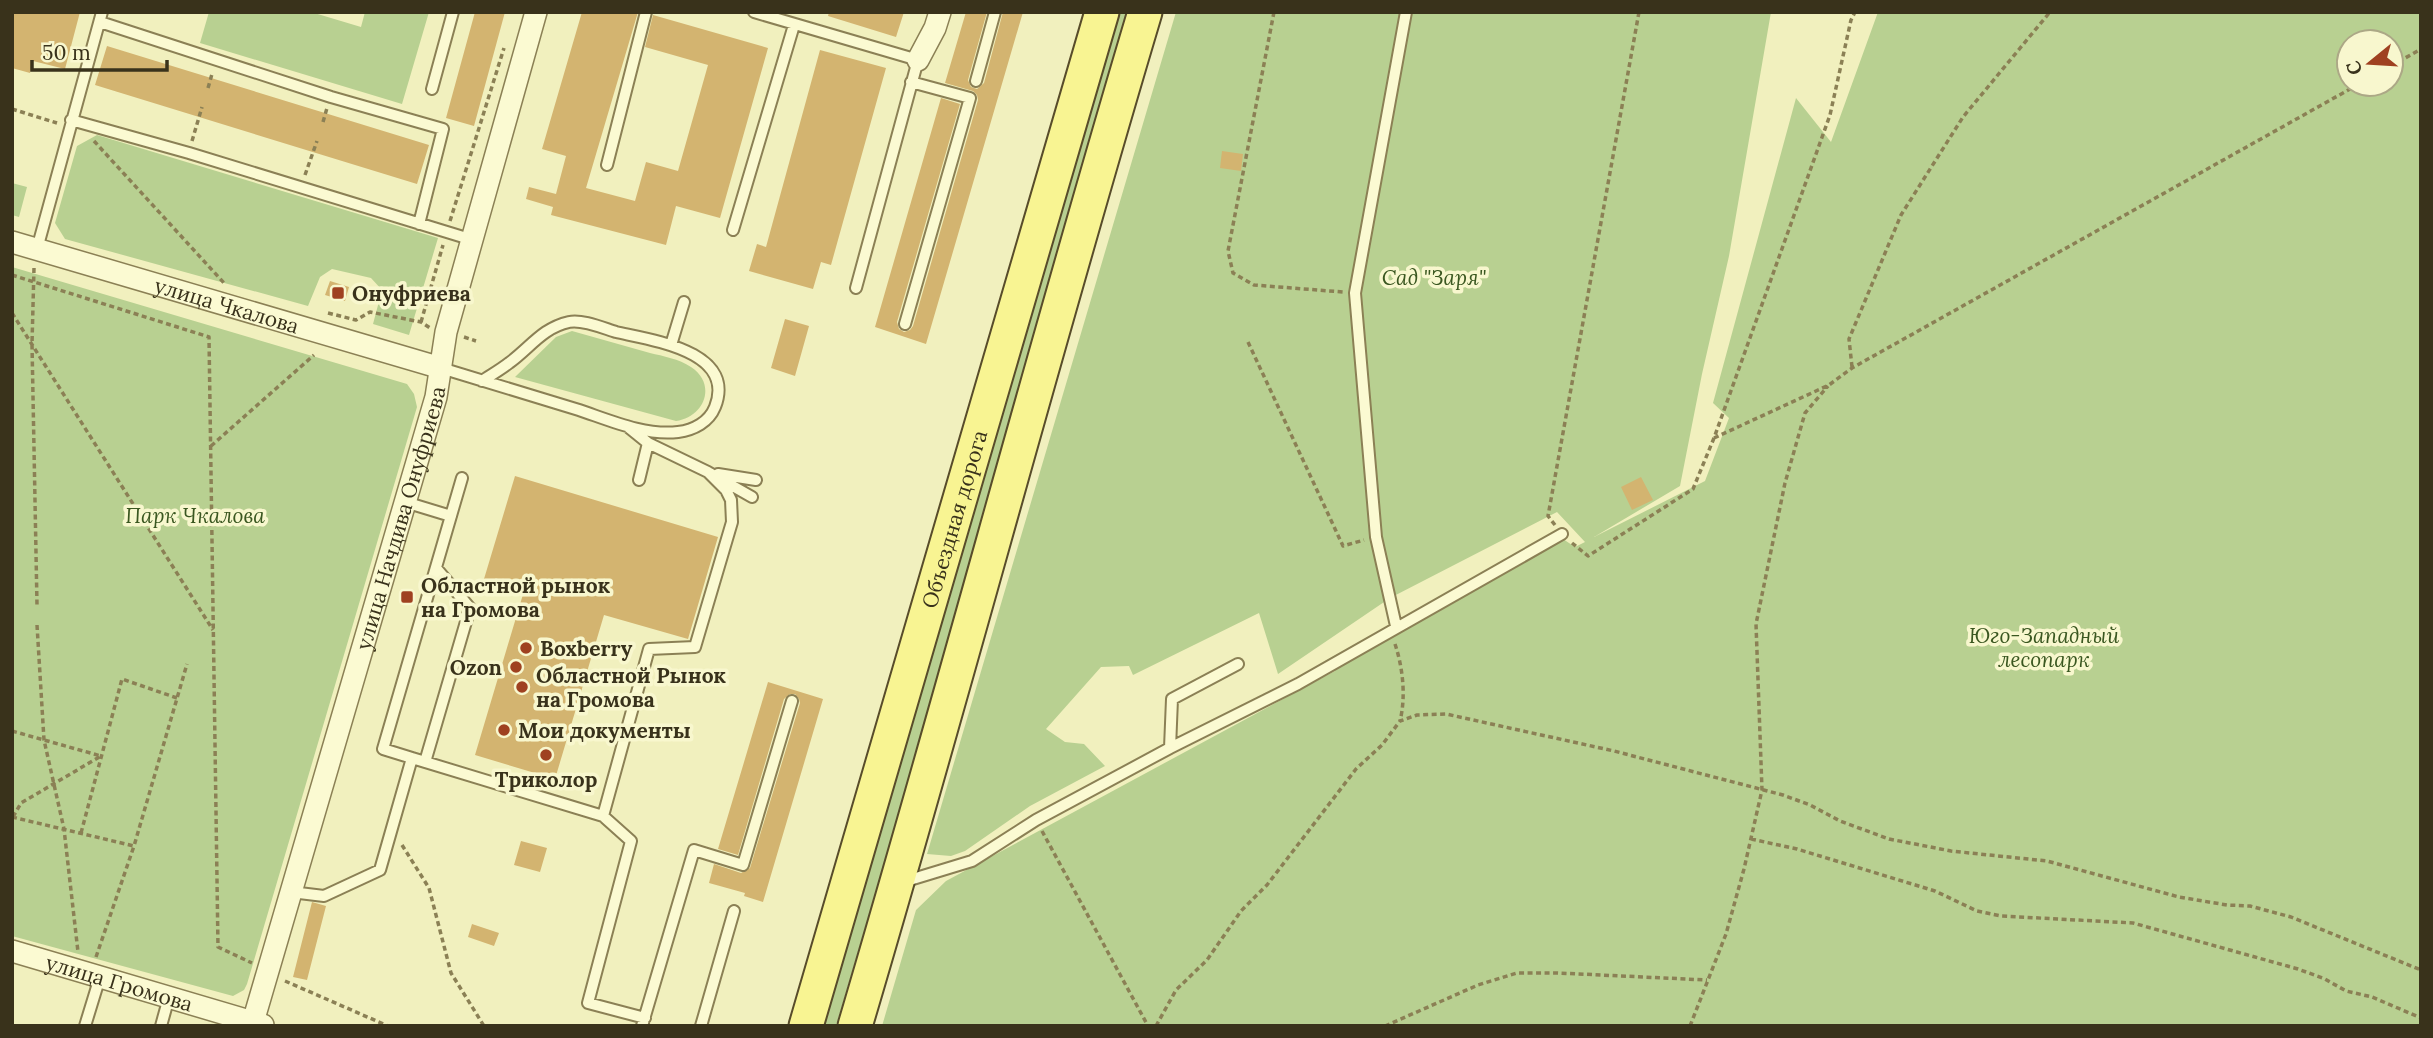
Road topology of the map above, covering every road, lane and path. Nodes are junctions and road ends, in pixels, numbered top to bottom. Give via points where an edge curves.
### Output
1 (453, 12) edge
2 (536, 12) edge
3 (646, 12) edge
4 (754, 12) edge
5 (940, 12) edge
6 (995, 12) edge
7 (1102, 12) edge
8 (1144, 12) edge
9 (1274, 12) edge
10 (1406, 12) edge
11 (1639, 12) edge
12 (1855, 12) edge
13 (2050, 12) edge
14 (101, 17) edge
15 (794, 25) junction
16 (507, 38) dead end
17 (2421, 49) edge
18 (2405, 58) edge
19 (918, 60) junction
20 (976, 81) dead end
21 (911, 82) junction
22 (432, 89) dead end
23 (2335, 97) edge
24 (202, 107) dead end
25 (12, 109) edge
26 (68, 124) junction
27 (317, 141) dead end
28 (189, 153) junction
29 (607, 165) dead end
30 (301, 187) junction
31 (419, 224) junction
32 (733, 230) dead end
33 (447, 233) junction
34 (473, 240) junction
35 (12, 242) edge
36 (37, 249) junction
37 (12, 275) edge
38 (32, 282) junction
39 (856, 288) dead end
40 (229, 289) dead end
41 (1355, 293) junction
42 (684, 302) dead end
43 (318, 310) dead end
44 (12, 313) edge
45 (421, 321) junction
46 (905, 324) dead end
47 (426, 326) dead end
48 (1248, 342) dead end
49 (32, 344) junction
50 (671, 345) junction
51 (314, 355) dead end
52 (441, 368) junction
53 (1852, 368) junction
54 (482, 381) junction
55 (1829, 385) junction
56 (625, 425) junction
57 (1714, 438) junction
58 (648, 443) junction
59 (211, 446) junction
60 (708, 472) junction
61 (462, 478) dead end
62 (639, 480) dead end
63 (756, 480) dead end
64 (752, 497) dead end
65 (405, 502) junction
66 (451, 516) junction
67 (1562, 534) junction
68 (1376, 537) junction
69 (436, 568) junction
70 (37, 605) dead end
71 (37, 625) dead end
72 (1396, 626) junction
73 (214, 632) junction
74 (187, 664) dead end
75 (1238, 664) dead end
76 (177, 698) junction
77 (792, 701) dead end
78 (1400, 721) junction
79 (12, 731) edge
80 (44, 740) junction
81 (1171, 748) junction
82 (101, 756) junction
83 (412, 758) junction
84 (425, 762) junction
85 (54, 783) junction
86 (1762, 790) junction
87 (603, 816) junction
88 (13, 817) edge
89 (1036, 820) junction
90 (64, 829) junction
91 (392, 829) junction
92 (81, 834) junction
93 (1751, 839) junction
94 (134, 846) junction
95 (897, 884) junction
96 (291, 892) junction
97 (734, 911) dead end
98 (12, 951) edge
99 (257, 965) dead end
100 (2421, 970) edge
101 (80, 971) junction
102 (100, 977) junction
103 (285, 981) dead end
104 (1706, 981) junction
105 (169, 997) junction
106 (2421, 1018) edge
107 (643, 1022) edge
108 (259, 1024) edge
109 (85, 1026) edge
110 (161, 1026) edge
111 (388, 1026) edge
112 (484, 1026) edge
113 (701, 1026) edge
114 (806, 1026) edge
115 (855, 1026) edge
116 (1148, 1026) edge
117 (1156, 1026) edge
118 (1385, 1026) edge
119 (1690, 1026) edge

1 - 22 lane
2 - 34 street, улица Начдива Онуфриева
3 - 29 lane
4 - 15 lane
5 - 19 street
6 - 20 lane
7 - 114 main road, Объездная дорога
8 - 95 main road, Объездная дорога
9 - 41 path via 1228,251 1233,273 1254,285
10 - 41 lane
11 - 67 path via 1548,516
12 - 57 path via 1830,116
13 - 53 path via 1964,117 1901,215 1849,340
14 - 26 lane
14 - 31 lane via 331,97 443,130
15 - 19 lane
15 - 32 lane
16 - 33 path
17 - 18 path
19 - 21 lane
21 - 39 lane
21 - 46 lane via 971,98
23 - 53 path
24 - 28 path
25 - 26 path
26 - 28 lane
26 - 36 lane
26 - 40 path via 85,131
27 - 30 path
28 - 30 lane
30 - 31 lane
31 - 33 lane
33 - 34 lane
33 - 45 path
34 - 52 street, улица Начдива Онуфриева via 446,332
35 - 36 street, улица Чкалова
36 - 38 path
36 - 52 street, улица Чкалова
37 - 38 path
38 - 49 path
38 - 59 path via 209,337
41 - 68 lane
42 - 50 lane
43 - 45 path via 356,320 370,312
44 - 49 path
45 - 47 path
48 - 68 path via 1343,546
49 - 70 path
49 - 73 path
50 - 54 lane via 572,321 543,332 510,363
50 - 56 lane via 696,354 709,365 718,384 711,416 678,432
51 - 59 path
52 - 54 lane
52 - 65 street, улица Начдива Онуфриева
53 - 55 path
54 - 56 lane
55 - 57 path
55 - 86 path via 1805,412 1756,624
56 - 58 lane
57 - 67 path via 1693,489 1588,556
58 - 60 lane
58 - 62 lane
59 - 73 path
60 - 63 lane
60 - 64 lane
60 - 87 lane via 731,500 732,522 695,647 649,649
61 - 66 lane
65 - 66 lane
65 - 96 street, улица Начдива Онуфриева
66 - 69 lane
67 - 72 lane
68 - 72 lane
69 - 83 lane via 383,749
69 - 84 lane via 470,608
71 - 80 path
72 - 78 path via 1404,693
72 - 81 lane via 1298,684
73 - 99 path via 218,947
74 - 76 path
75 - 81 lane via 1172,699
76 - 82 path via 122,679
76 - 94 path
77 - 107 lane via 743,865 694,850
78 - 86 path via 1446,714
78 - 117 path via 1241,911 1207,960 1176,990
79 - 80 path
80 - 82 path
80 - 85 path
81 - 89 lane
82 - 85 path
82 - 92 path
83 - 84 lane
83 - 91 lane
84 - 87 lane
85 - 88 path via 21,803
85 - 90 path
86 - 93 path
86 - 100 path via 1889,839 2047,862 2179,897 2250,906 2291,917
87 - 107 lane via 631,841 588,1003
88 - 90 path
89 - 95 lane via 972,861
89 - 116 path
90 - 92 path
90 - 101 path
91 - 96 lane via 380,870 324,897
91 - 112 path via 429,888 451,973
92 - 94 path
93 - 104 path via 1726,934
93 - 106 path via 1936,891 1977,911 2133,923 2298,969
94 - 101 path via 97,956
95 - 115 main road, Объездная дорога
96 - 108 street, улица Начдива Онуфриева
97 - 113 lane
98 - 101 street, улица Громова
101 - 102 street, улица Громова
102 - 105 street, улица Громова
102 - 109 lane
103 - 111 path
104 - 118 path via 1517,973
104 - 119 path
105 - 108 street, улица Громова
105 - 110 lane

